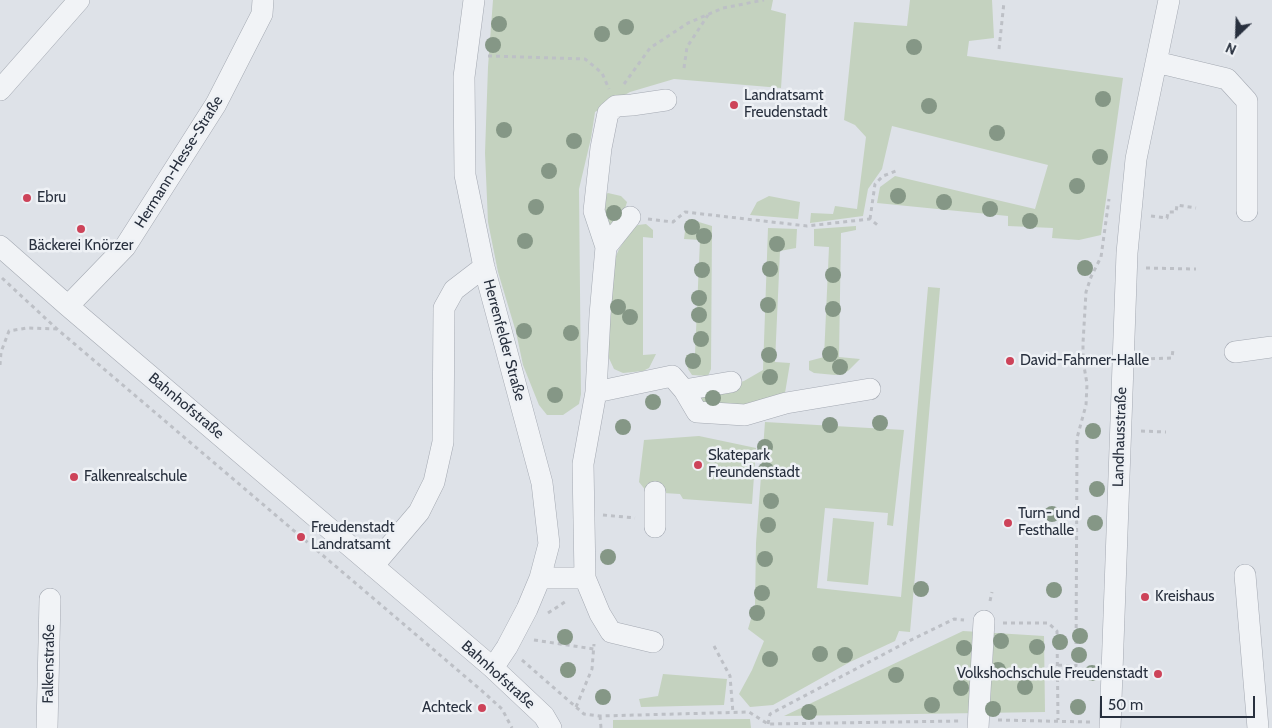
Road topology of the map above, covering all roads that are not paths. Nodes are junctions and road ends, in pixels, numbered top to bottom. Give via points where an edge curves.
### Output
1 (79, 0) edge
2 (263, 0) edge
3 (474, 0) edge
4 (1169, 0) edge
5 (1156, 62) junction
6 (0, 90) edge
7 (666, 100) dead end
8 (1247, 211) dead end
9 (630, 217) dead end
10 (0, 246) edge
11 (606, 247) junction
12 (484, 267) junction
13 (70, 308) junction
14 (1272, 347) edge
15 (1235, 352) dead end
16 (731, 382) dead end
17 (870, 389) dead end
18 (684, 390) junction
19 (596, 392) junction
20 (655, 492) dead end
21 (655, 523) road end
22 (373, 566) junction
23 (1245, 575) dead end
24 (540, 578) junction
25 (586, 578) junction
26 (50, 599) dead end
27 (984, 622) road end
28 (653, 642) dead end
29 (493, 668) junction
30 (978, 724) edge
31 (1110, 725) edge
32 (1272, 727) edge
33 (47, 728) edge
34 (551, 728) edge
35 (1258, 728) edge

1 - 6 street
2 - 13 street, Hermann-Hesse-Straße via 262,14 211,113 125,247
3 - 12 street, Herrenfelder Straße via 464,78 465,176
4 - 5 street, Landhausstraße
5 - 8 street via 1227,79 1246,101
5 - 31 street, Landhausstraße via 1136,159 1126,267
7 - 11 street via 616,106 608,113 594,211
9 - 11 street
10 - 13 street, Bahnhofstraße
11 - 19 street
12 - 22 street via 454,290 444,308 443,442 434,482 419,512
12 - 24 street, Herrenfelder Straße via 542,483 549,544
13 - 22 street, Bahnhofstraße
14 - 15 street
16 - 18 street
17 - 18 street via 786,403 745,415 697,412
18 - 19 street via 672,376
19 - 25 street via 583,464
20 - 21 street
22 - 29 street, Bahnhofstraße
23 - 35 street
24 - 25 street
24 - 29 street, Herrenfelder Straße via 527,609 519,654
25 - 28 street via 600,614 612,632
26 - 33 street, Falkenstraße
27 - 30 street
29 - 34 street, Bahnhofstraße via 544,716
32 - 35 street

